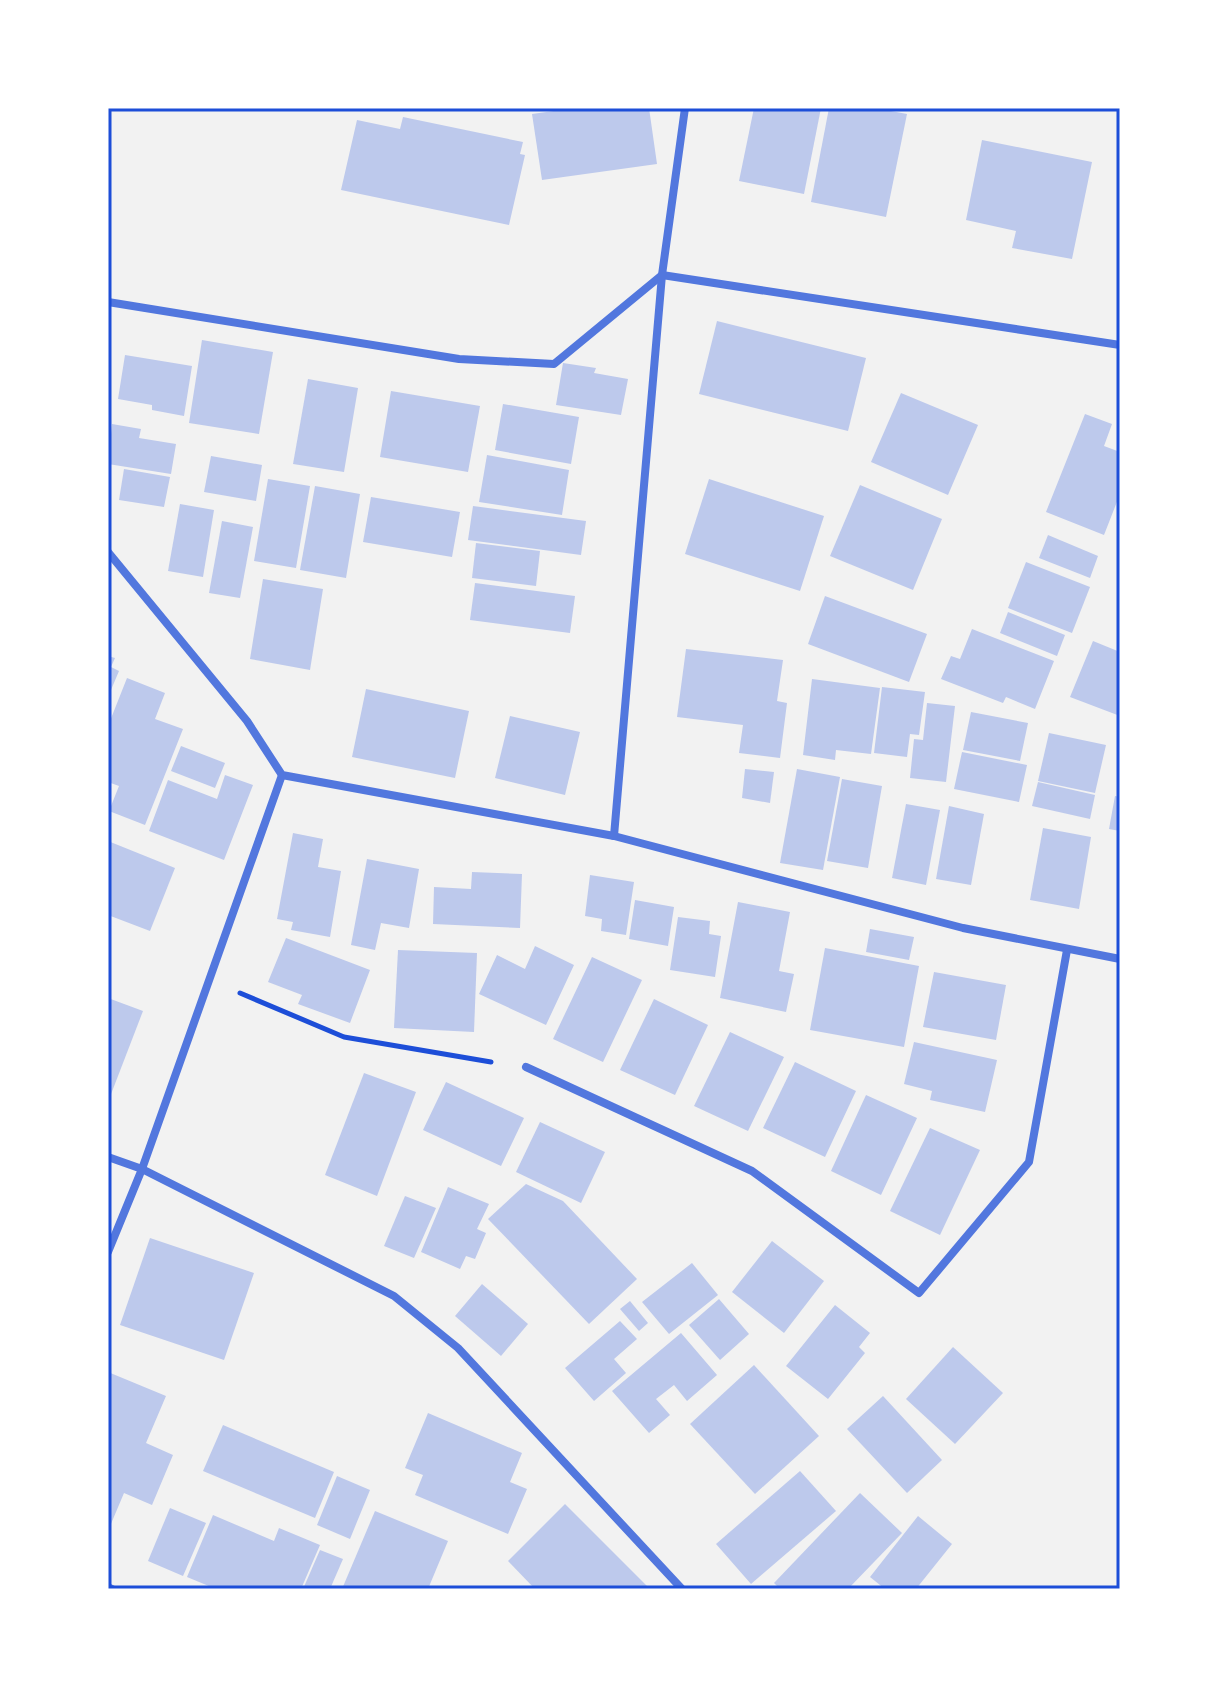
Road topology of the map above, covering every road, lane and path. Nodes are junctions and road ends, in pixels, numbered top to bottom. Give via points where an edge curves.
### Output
1 (685, 108) edge
2 (662, 275) junction
3 (108, 302) edge
4 (1120, 345) edge
5 (108, 552) edge
6 (282, 775) junction
7 (614, 836) junction
8 (1067, 950) junction
9 (1120, 959) edge
10 (210, 980) junction
11 (526, 1067) joint
12 (108, 1157) edge
13 (142, 1169) junction
14 (108, 1252) edge
15 (108, 1586) edge
16 (114, 1589) edge
17 (682, 1589) edge

1 - 2 street
2 - 3 street via 554,364 459,359
2 - 4 street
2 - 7 street
5 - 6 street via 247,721
6 - 7 street
6 - 10 street
7 - 8 street via 963,928
8 - 9 street
8 - 11 street via 1029,1162 919,1293 752,1171
10 - 11 path via 344,1037
10 - 13 street
12 - 13 street
13 - 14 street
13 - 17 street via 394,1296 458,1348
15 - 16 lane

